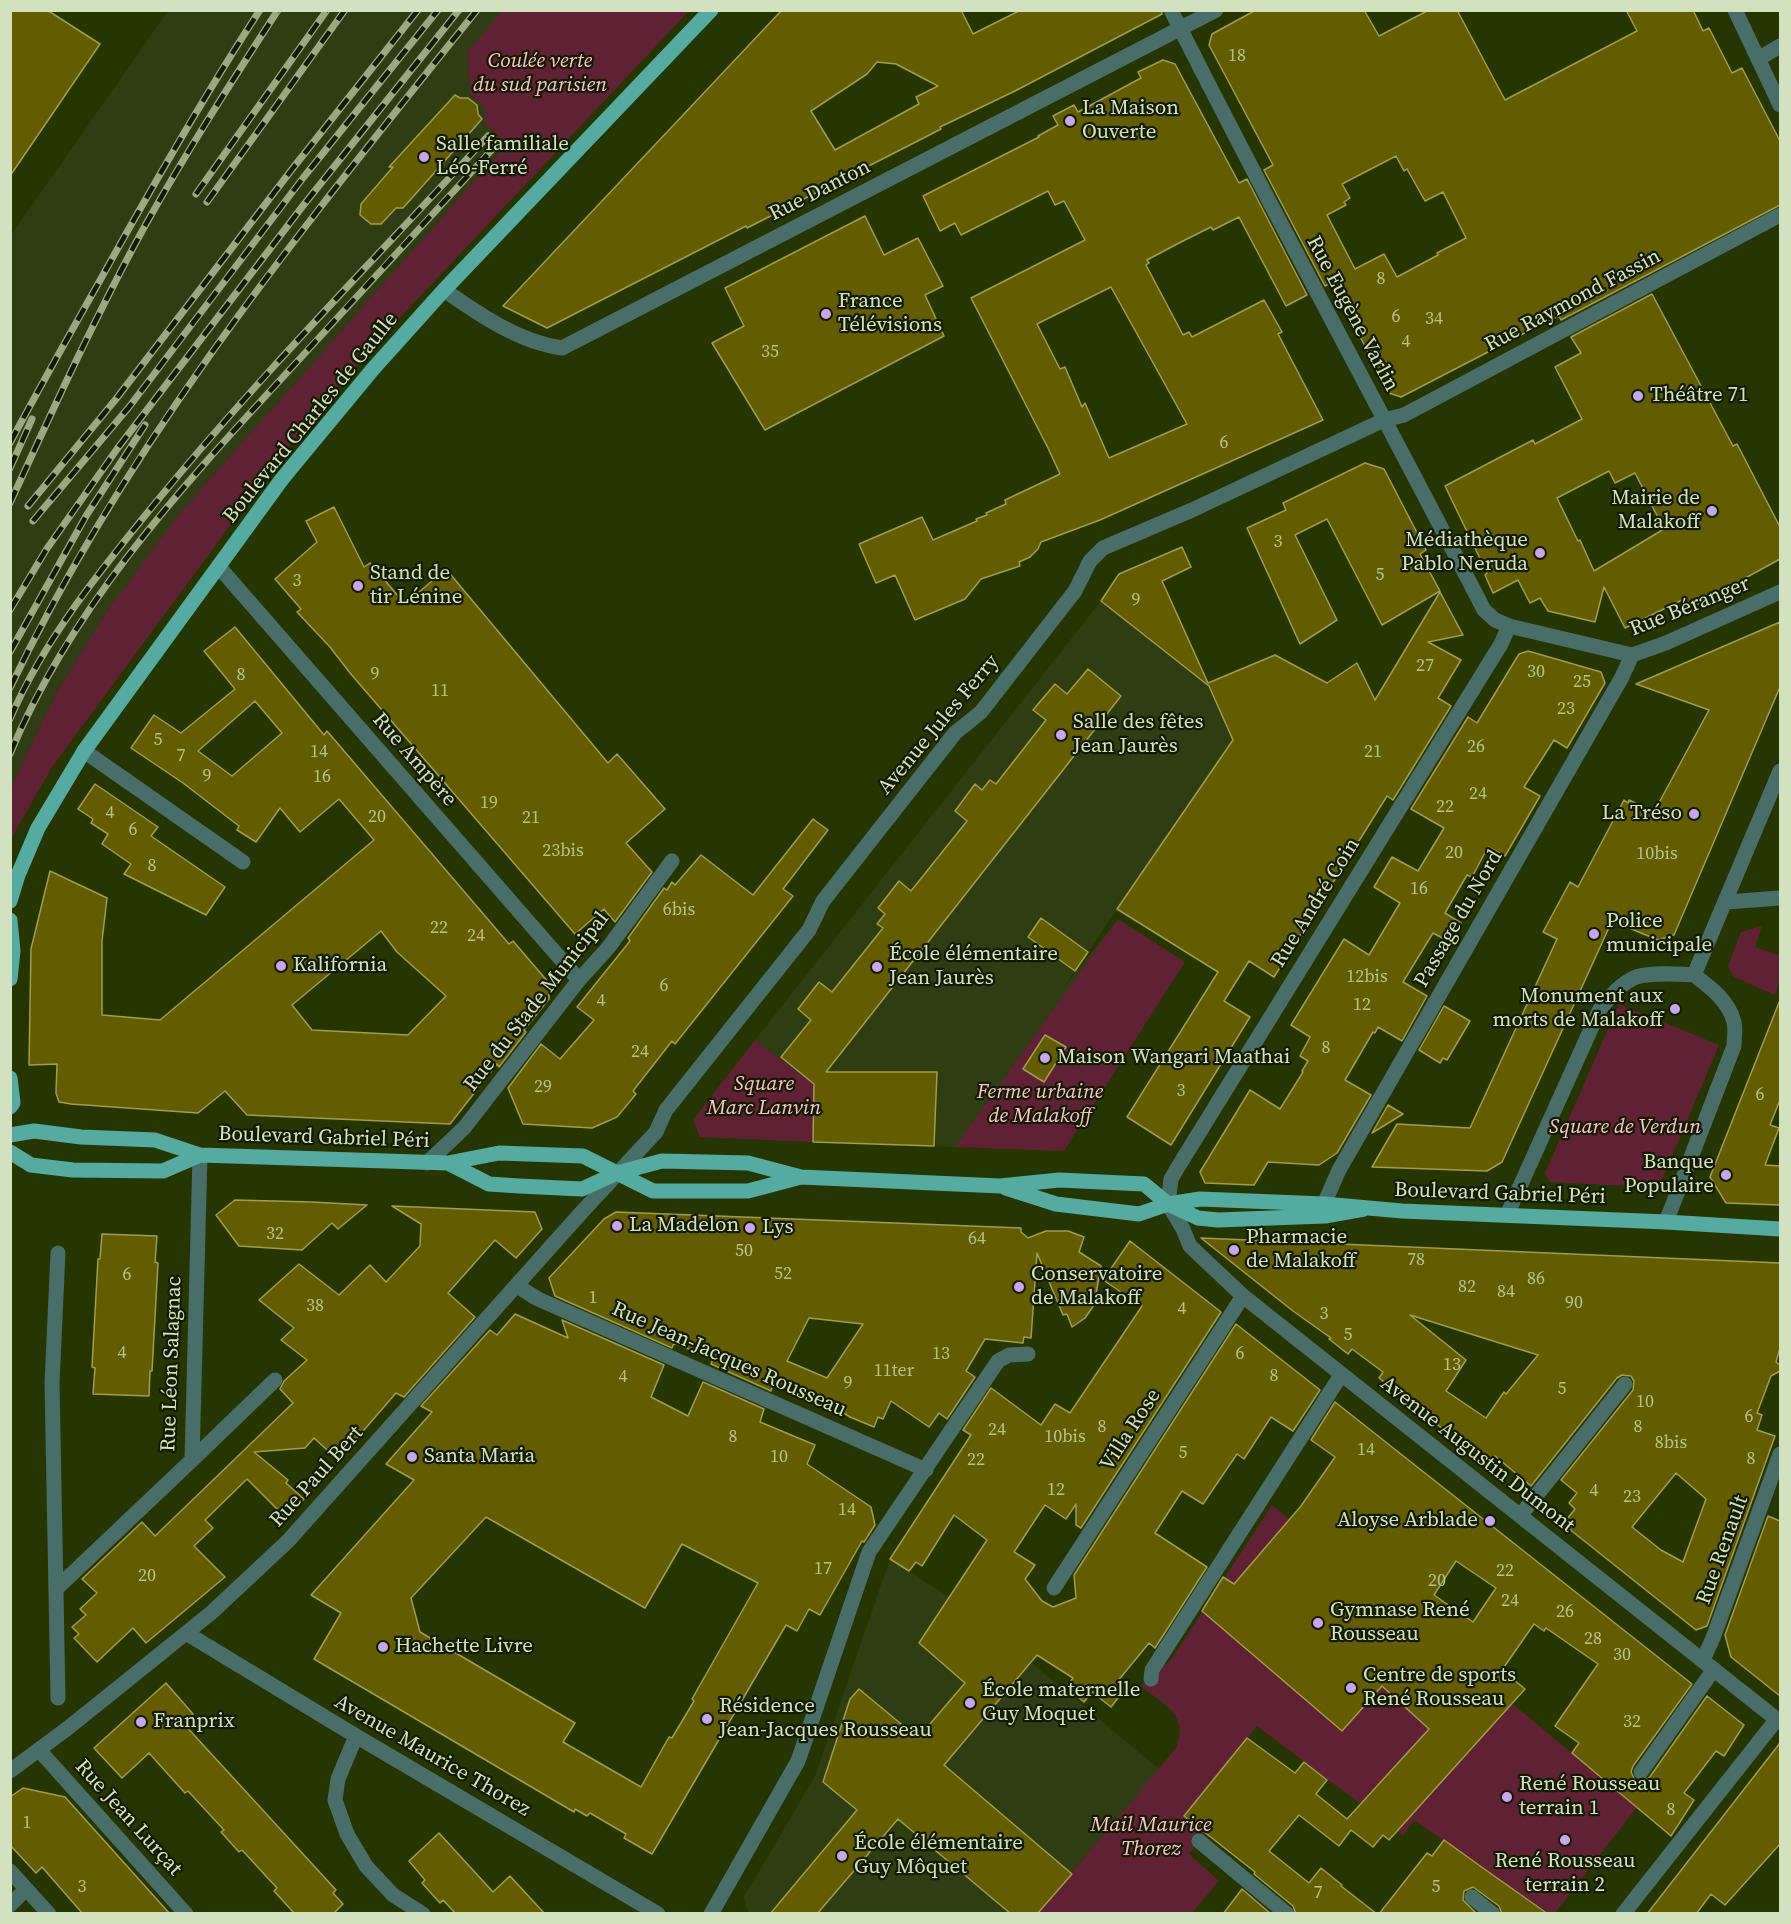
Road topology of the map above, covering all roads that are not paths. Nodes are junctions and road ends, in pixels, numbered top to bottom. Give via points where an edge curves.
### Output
1 (711, 10) edge
2 (1171, 10) edge
3 (1216, 10) edge
4 (1735, 10) edge
5 (1180, 29) junction
6 (1780, 46) edge
7 (1758, 59) junction
8 (1780, 105) edge
9 (1780, 215) edge
10 (444, 290) junction
11 (1384, 420) junction
12 (219, 567) junction
13 (1780, 592) edge
14 (1509, 626) junction
15 (1632, 655) junction
16 (84, 751) junction
17 (1780, 771) edge
18 (672, 861) dead end
19 (243, 862) dead end
20 (1780, 898) edge
21 (10, 901) edge
22 (1726, 902) junction
23 (10, 920) edge
24 (1694, 975) junction
25 (10, 978) edge
26 (579, 980) junction
27 (10, 1078) edge
28 (10, 1107) edge
29 (10, 1135) edge
30 (10, 1152) edge
31 (200, 1155) junction
32 (428, 1163) junction
33 (448, 1163) junction
34 (617, 1173) junction
35 (801, 1177) junction
36 (1000, 1186) junction
37 (1168, 1204) junction
38 (1324, 1204) junction
39 (1364, 1209) junction
40 (1507, 1215) junction
41 (1666, 1222) junction
42 (1780, 1229) edge
43 (58, 1253) dead end
44 (517, 1286) junction
45 (1243, 1296) junction
46 (1028, 1354) dead end
47 (1341, 1375) junction
48 (275, 1380) dead end
49 (1625, 1384) dead end
50 (1780, 1454) edge
51 (192, 1460) junction
52 (926, 1470) junction
53 (1520, 1516) junction
54 (1054, 1588) dead end
55 (57, 1589) junction
56 (186, 1633) junction
57 (1709, 1665) junction
58 (1151, 1679) dead end
59 (58, 1698) dead end
60 (1779, 1720) edge
61 (356, 1736) junction
62 (39, 1750) junction
63 (10, 1771) edge
64 (1641, 1772) dead end
65 (1199, 1841) dead end
66 (10, 1871) edge
67 (26, 1889) junction
68 (1472, 1897) dead end
69 (10, 1905) edge
70 (49, 1914) edge
71 (186, 1914) edge
72 (423, 1914) edge
73 (658, 1914) edge
74 (711, 1914) edge
75 (1287, 1914) edge
76 (1493, 1914) edge
77 (1623, 1914) edge

1 - 10 main road, Boulevard Charles de Gaulle
2 - 5 street, Rue Eugène Varlin
3 - 5 street, Rue Danton
4 - 7 street
5 - 10 street, Rue Danton via 562,348 542,345 492,321
5 - 11 street, Rue Eugène Varlin
6 - 7 street
7 - 8 street
9 - 11 street, Rue Raymond Fassin via 1404,415
10 - 12 main road, Boulevard Charles de Gaulle via 282,479
11 - 14 street, Rue Eugène Varlin via 1484,610
11 - 34 street, Avenue Jules Ferry via 1103,548 988,704 955,733 824,901 810,930 666,1110 656,1132
12 - 16 main road, Boulevard Charles de Gaulle
12 - 26 street, Rue Ampère
13 - 15 street, Rue Béranger
14 - 15 street, Rue Béranger
14 - 37 street, Rue André Coin via 1178,1167 1171,1179
15 - 38 street, Passage du Nord via 1339,1170
16 - 19 street
16 - 21 main road, Boulevard Charles de Gaulle via 38,828
17 - 22 street
18 - 26 street, Rue du Stade Municipal via 608,948
20 - 22 street
22 - 24 street
23 - 25 main road
24 - 40 street via 1636,977 1600,1008
24 - 41 street via 1724,1001 1734,1022 1734,1046
26 - 32 street, Rue du Stade Municipal via 464,1128
27 - 28 main road
29 - 31 main road, Boulevard Gabriel Péri via 34,1131 155,1140
30 - 31 main road, Boulevard Gabriel Péri via 31,1165 73,1170 163,1171
31 - 32 main road, Boulevard Gabriel Péri
31 - 51 street, Rue Léon Salagnac
32 - 33 main road, Boulevard Gabriel Péri
33 - 34 main road, Boulevard Gabriel Péri via 499,1153 583,1156
33 - 34 main road, Boulevard Gabriel Péri via 489,1184 519,1186 582,1189
34 - 35 main road, Boulevard Gabriel Péri via 675,1161 748,1163
34 - 35 main road, Boulevard Gabriel Péri via 653,1191 748,1191
34 - 44 street, Rue Paul Bert
35 - 36 main road, Boulevard Gabriel Péri
36 - 37 main road, Boulevard Gabriel Péri via 1056,1204 1115,1212 1139,1214
36 - 37 main road via 1059,1180 1144,1184
37 - 38 main road, Boulevard Gabriel Péri via 1200,1199
37 - 39 main road via 1197,1218 1232,1220 1325,1216
37 - 45 street, Avenue Augustin Dumont via 1191,1246
38 - 39 main road, Boulevard Gabriel Péri
39 - 40 main road, Boulevard Gabriel Péri
40 - 41 main road, Boulevard Gabriel Péri
41 - 42 main road, Boulevard Gabriel Péri
43 - 55 street via 52,1383
44 - 52 street, Rue Jean-Jacques Rousseau
44 - 56 street, Rue Paul Bert via 288,1541
45 - 47 street, Avenue Augustin Dumont
45 - 54 street, Villa Rose
46 - 52 street via 1009,1355 998,1361
47 - 53 street, Avenue Augustin Dumont
47 - 58 street via 1152,1670
48 - 51 street
49 - 53 street
50 - 57 street, Rue Renault via 1713,1638
51 - 55 street, Rue Léon Salagnac
52 - 74 street via 869,1552 798,1761
53 - 57 street, Avenue Augustin Dumont
55 - 59 street
56 - 61 street, Avenue Maurice Thorez
56 - 62 street, Rue Paul Bert
57 - 60 street, Avenue Augustin Dumont
57 - 64 street, Rue Renault
60 - 77 street
61 - 72 street via 338,1779 335,1800 347,1834 366,1866 386,1888
61 - 73 street, Avenue Maurice Thorez
62 - 63 street, Rue Paul Bert
62 - 71 street, Rue Jean Lurçat
65 - 75 street
66 - 67 street
67 - 69 street
67 - 70 street
68 - 76 street

